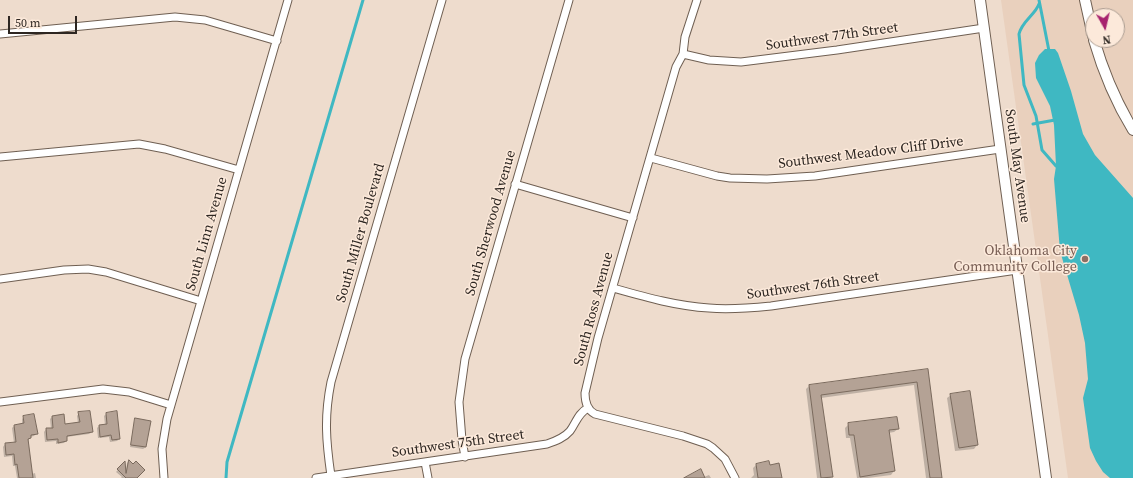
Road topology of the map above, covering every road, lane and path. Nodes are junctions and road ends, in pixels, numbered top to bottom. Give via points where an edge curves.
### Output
1 (288, 0) edge
2 (442, 0) edge
3 (569, 0) edge
4 (697, 0) edge
5 (980, 0) edge
6 (984, 28) junction
7 (0, 34) edge
8 (277, 40) junction
9 (1097, 48) edge
10 (683, 54) junction
11 (1133, 130) edge
12 (1000, 149) junction
13 (0, 157) edge
14 (651, 158) junction
15 (239, 170) junction
16 (515, 184) junction
17 (633, 218) junction
18 (1017, 270) junction
19 (0, 279) edge
20 (613, 288) junction
21 (201, 301) junction
22 (0, 402) edge
23 (171, 405) junction
24 (588, 408) junction
25 (465, 456) junction
26 (425, 462) junction
27 (331, 476) junction
28 (164, 478) edge
29 (316, 478) edge
30 (428, 478) edge
31 (735, 478) edge
32 (1046, 478) edge

1 - 8 street, South Linn Avenue
2 - 27 street, South Miller Boulevard via 331,382 326,430
3 - 16 street, South Sherwood Avenue
4 - 10 street, South Ross Avenue via 685,37
5 - 6 main road, South May Avenue
6 - 10 street, Southwest 77th Street via 741,62 710,60
6 - 12 main road, South May Avenue
7 - 8 street via 176,17 205,20
8 - 15 street, South Linn Avenue
9 - 11 main road via 1105,72
10 - 14 street, South Ross Avenue via 676,67
12 - 14 street, Southwest Meadow Cliff Drive via 780,179 716,176
12 - 18 main road, South May Avenue
13 - 15 street via 139,144
14 - 17 street, South Ross Avenue
15 - 21 street, South Linn Avenue
16 - 17 street
16 - 25 street, South Sherwood Avenue via 465,359 459,402
17 - 20 street, South Ross Avenue
18 - 20 street, Southwest 76th Street via 743,308 689,306
18 - 32 main road, South May Avenue
19 - 21 street via 88,268
20 - 24 street, South Ross Avenue via 585,393
21 - 23 street, South Linn Avenue
22 - 23 street via 103,389 129,392
23 - 28 street, South Linn Avenue via 163,439
24 - 25 street, Southwest 75th Street via 580,414 565,435 554,442
24 - 31 street via 592,413 707,444 725,459
25 - 26 street, Southwest 75th Street
26 - 27 street, Southwest 75th Street
26 - 30 street
27 - 29 street, Southwest 75th Street

